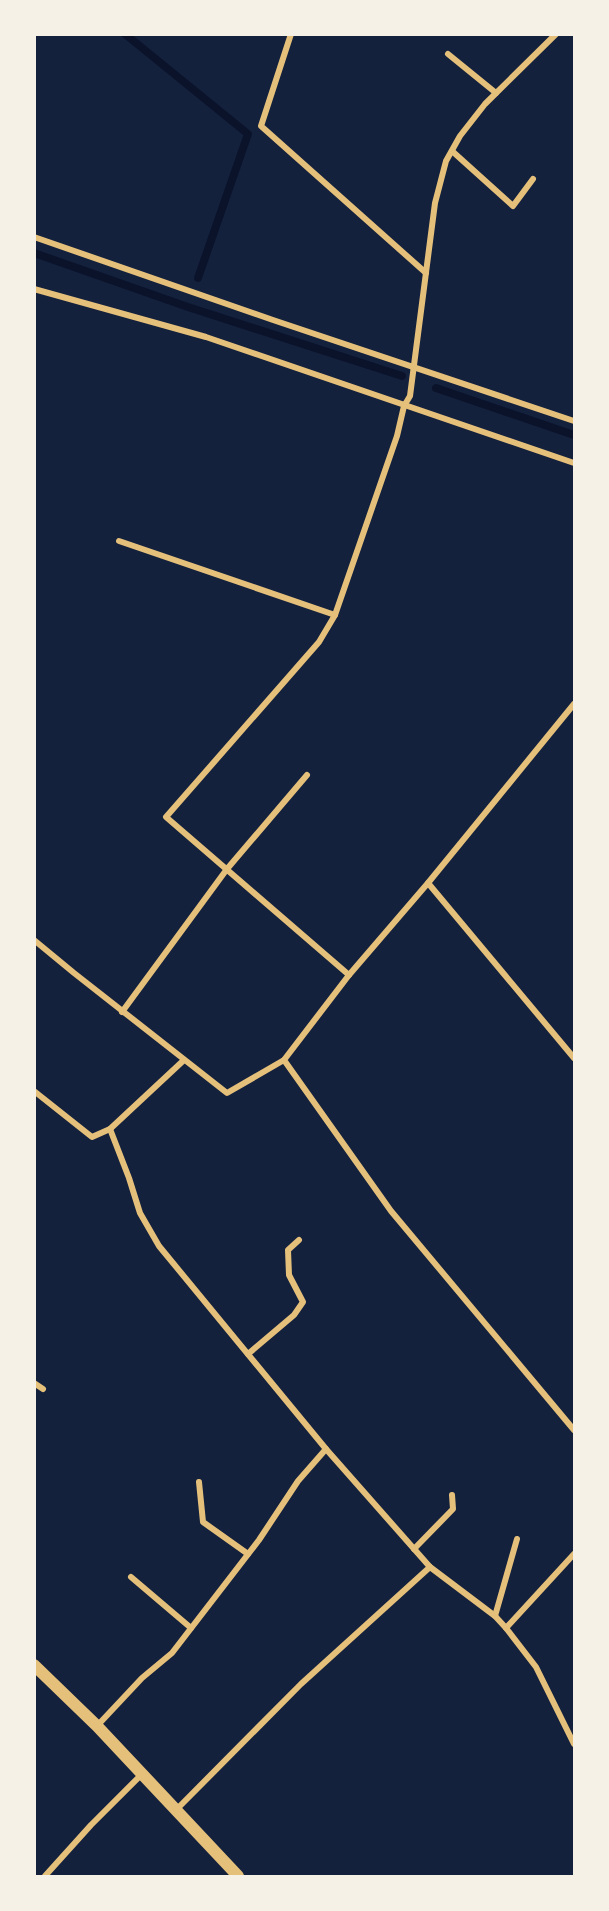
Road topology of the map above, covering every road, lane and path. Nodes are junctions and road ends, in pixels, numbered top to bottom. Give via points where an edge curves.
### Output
1 (291, 34) edge
2 (556, 34) edge
3 (448, 54) dead end
4 (496, 93) junction
5 (452, 151) junction
6 (532, 179) dead end
7 (34, 237) edge
8 (426, 273) junction
9 (34, 289) edge
10 (414, 367) junction
11 (404, 406) junction
12 (574, 421) edge
13 (574, 463) edge
14 (119, 541) dead end
15 (334, 615) junction
16 (574, 704) edge
17 (307, 775) dead end
18 (227, 869) junction
19 (428, 883) junction
20 (34, 939) edge
21 (349, 975) junction
22 (122, 1012) junction
23 (574, 1058) edge
24 (184, 1060) junction
25 (284, 1060) junction
26 (34, 1091) edge
27 (110, 1129) junction
28 (299, 1240) dead end
29 (248, 1354) junction
30 (34, 1383) edge
31 (43, 1389) dead end
32 (574, 1430) edge
33 (326, 1449) junction
34 (198, 1482) dead end
35 (452, 1496) dead end
36 (517, 1539) dead end
37 (414, 1550) junction
38 (248, 1554) junction
39 (574, 1554) edge
40 (430, 1567) junction
41 (131, 1577) dead end
42 (495, 1616) junction
43 (191, 1628) junction
44 (506, 1628) junction
45 (34, 1665) edge
46 (97, 1726) junction
47 (574, 1744) edge
48 (142, 1774) junction
49 (176, 1810) junction
50 (45, 1876) edge
51 (238, 1876) edge

1 - 8 street via 261,126
2 - 4 street
3 - 4 street
4 - 5 street
5 - 6 street via 513,206
5 - 8 street via 435,203
7 - 10 street
8 - 10 street
9 - 11 street via 206,337
10 - 11 street via 410,396
10 - 12 street
11 - 13 street
11 - 15 street
14 - 15 street
15 - 18 street via 319,642 166,817
16 - 19 street
17 - 18 street
18 - 21 street
18 - 22 street
19 - 21 street
19 - 23 street
20 - 22 street
21 - 25 street
22 - 24 street
24 - 25 street via 227,1093
24 - 27 street
25 - 32 street via 391,1211
26 - 27 street via 92,1137
27 - 29 street via 140,1213 159,1246
28 - 29 street via 288,1250 289,1275 303,1302 294,1315
29 - 33 street
30 - 31 street
33 - 37 street
33 - 38 street via 298,1481
34 - 38 street via 203,1522
35 - 37 street via 453,1509
36 - 42 street
37 - 40 street
38 - 43 street
39 - 44 street
40 - 42 street
40 - 49 street via 301,1684
41 - 43 street
42 - 44 street
43 - 46 street via 172,1653 141,1678
44 - 47 street via 536,1667
45 - 46 main road
46 - 48 main road
48 - 49 main road
48 - 50 street
49 - 51 main road

